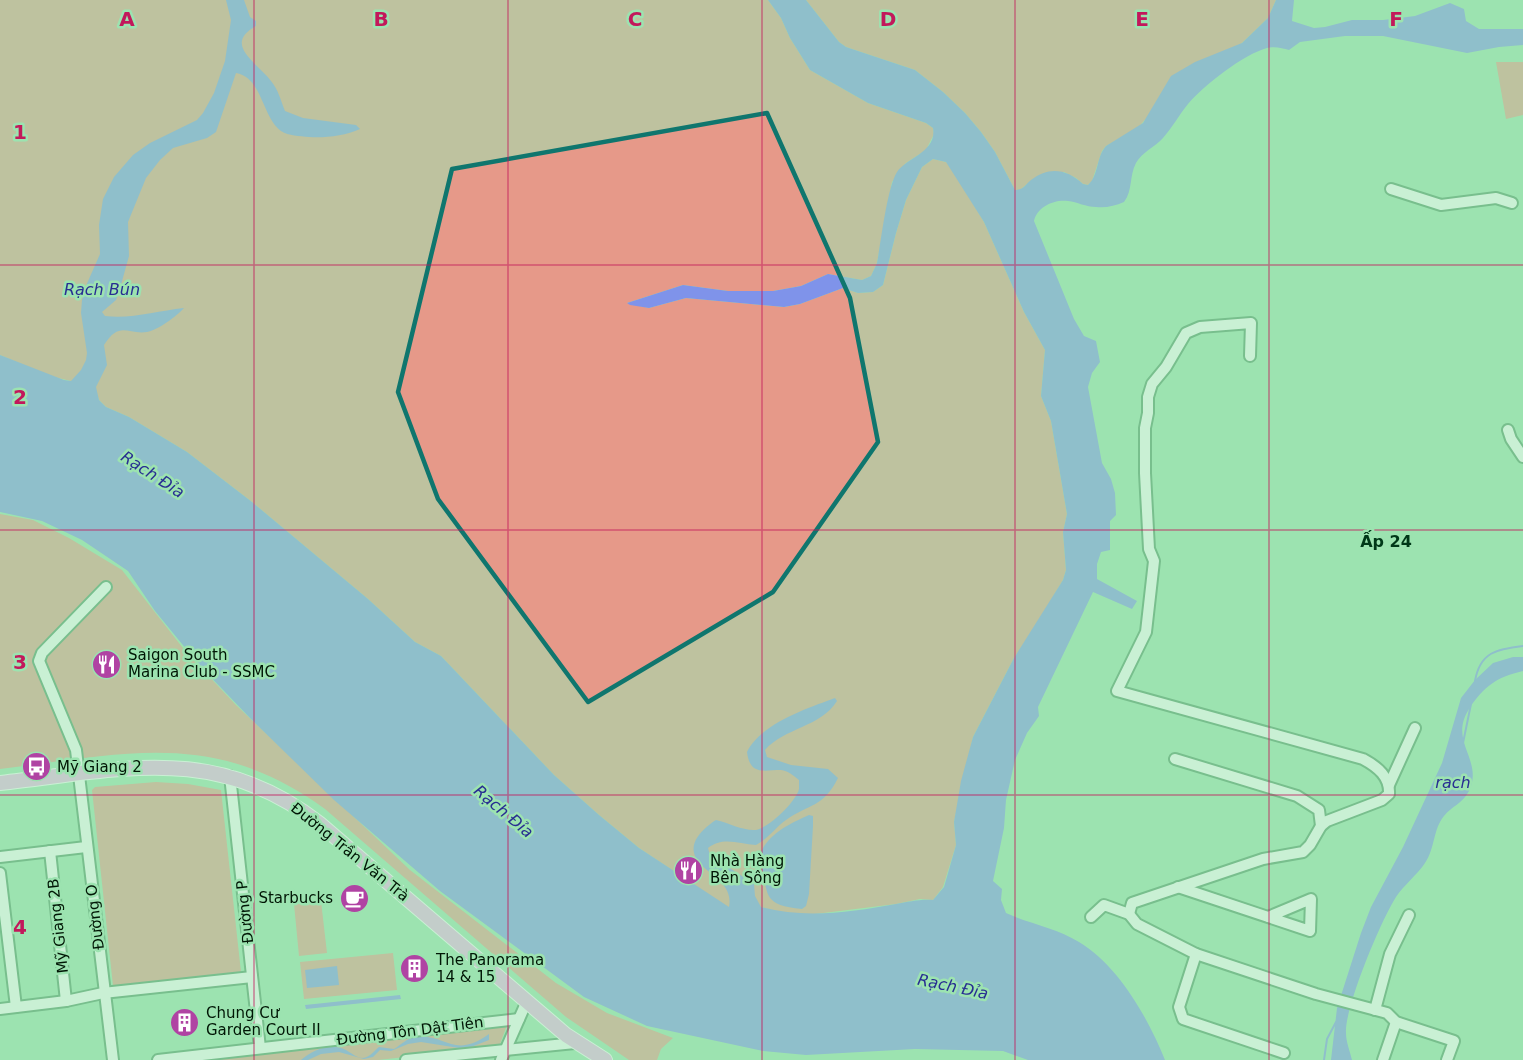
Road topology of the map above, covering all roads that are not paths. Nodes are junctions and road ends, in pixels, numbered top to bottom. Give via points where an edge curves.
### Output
1 (1391, 189) dead end
2 (1512, 203) dead end
3 (1250, 356) dead end
4 (1508, 430) dead end
5 (1523, 457) edge
6 (106, 587) dead end
7 (1415, 728) dead end
8 (1174, 759) dead end
9 (79, 774) junction
10 (230, 776) junction
11 (0, 783) edge
12 (1389, 785) junction
13 (1321, 826) junction
14 (86, 847) junction
15 (50, 851) junction
16 (0, 857) edge
17 (0, 873) edge
18 (1178, 887) junction
19 (1129, 914) junction
20 (1409, 915) dead end
21 (1268, 916) dead end
22 (1091, 917) dead end
23 (1196, 954) junction
24 (252, 977) junction
25 (103, 993) junction
26 (66, 1001) junction
27 (527, 1001) junction
28 (16, 1007) junction
29 (0, 1009) edge
30 (1375, 1010) junction
31 (519, 1018) junction
32 (1396, 1022) junction
33 (575, 1042) junction
34 (260, 1048) junction
35 (506, 1048) junction
36 (1284, 1053) dead end
37 (113, 1060) edge
38 (158, 1060) edge
39 (406, 1060) edge
40 (501, 1060) edge
41 (605, 1060) edge
42 (1383, 1060) edge
43 (1448, 1060) edge

1 - 2 street via 1441,205 1490,198
3 - 12 street via 1251,323 1200,327 1186,333 1152,384 1145,428 1145,473 1149,549 1154,561 1146,632 1117,691 1363,759 1386,776
4 - 5 street
6 - 9 street, Đường O via 39,659 76,750
7 - 12 street
8 - 13 street via 1297,796 1319,810
9 - 10 main road, Đường Trần Văn Trà via 161,766
9 - 11 main road, Đường Trần Văn Trà
9 - 14 street, Đường O
10 - 24 street, Đường P
10 - 27 main road, Đường Trần Văn Trà via 276,795 309,815
12 - 13 street via 1389,794 1382,800
13 - 18 street via 1303,852 1263,859
14 - 15 street
14 - 25 street, Đường O
15 - 16 street
15 - 26 street, Mỹ Giang 2B
17 - 28 street
18 - 19 street via 1132,903
18 - 21 street
19 - 22 street via 1104,905
19 - 23 street via 1137,924
20 - 30 street via 1390,954
23 - 30 street
23 - 36 street via 1179,1007 1183,1019
24 - 25 street
24 - 34 street, Đường P
25 - 26 street
25 - 37 street, Đường O
26 - 28 street
27 - 31 street
27 - 33 main road, Đường Trần Văn Trà
28 - 29 street
30 - 32 street via 1387,1013
31 - 34 street, Đường Tôn Dật Tiên
31 - 35 street
32 - 42 street
32 - 43 street via 1454,1041
33 - 35 street, Đường Tôn Dật Tiên
33 - 41 main road, Đường Trần Văn Trà
34 - 38 street, Đường Tôn Dật Tiên
35 - 39 street, Đường Tôn Dật Tiên
35 - 40 street

